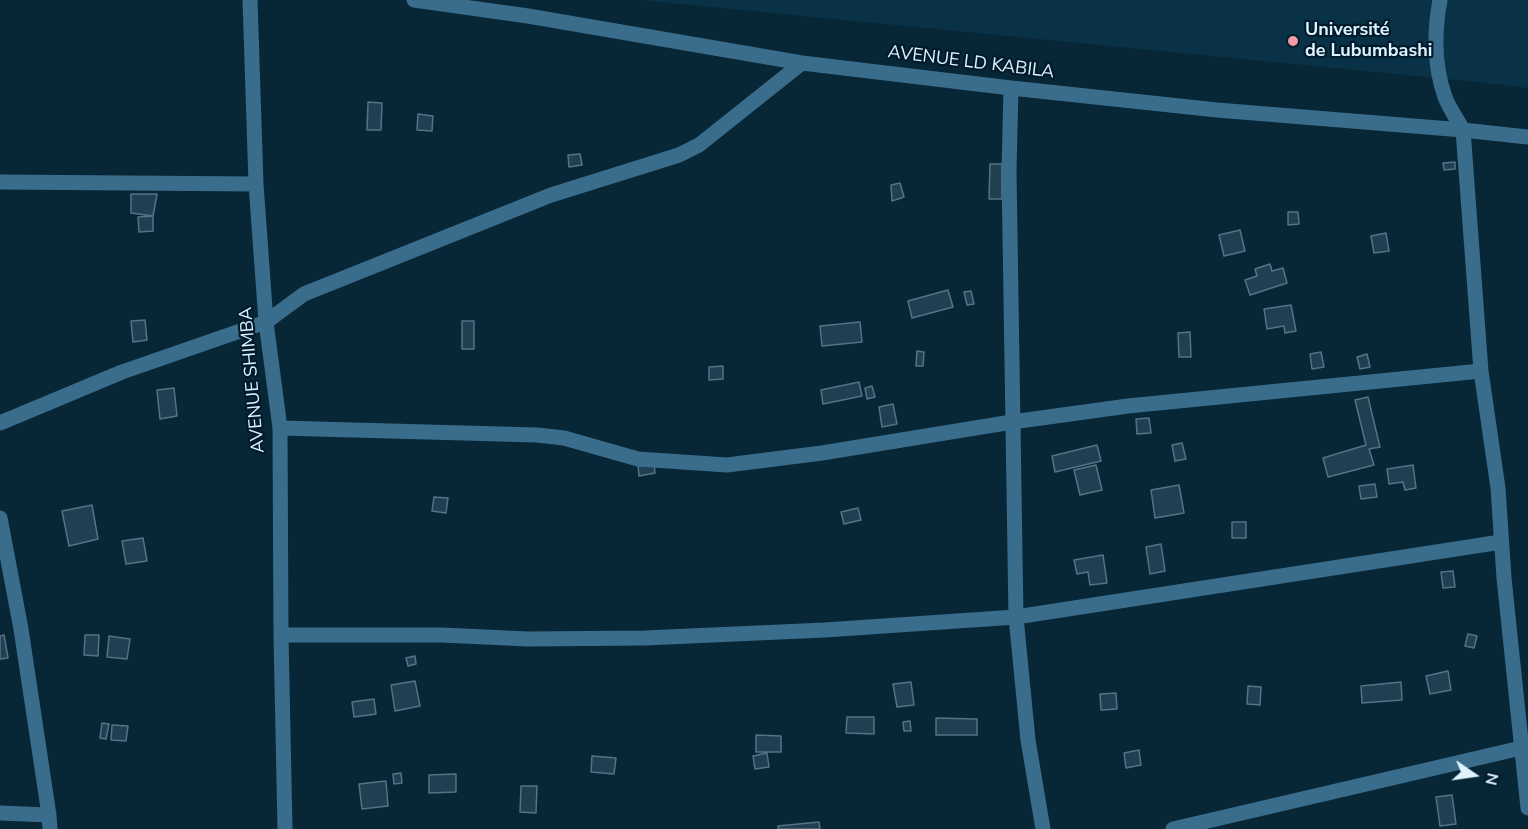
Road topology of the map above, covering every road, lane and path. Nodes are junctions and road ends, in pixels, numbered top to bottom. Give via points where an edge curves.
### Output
1 (250, 0) edge
2 (414, 0) edge
3 (1440, 0) edge
4 (802, 63) junction
5 (1011, 88) junction
6 (1463, 130) junction
7 (1528, 137) edge
8 (0, 182) edge
9 (256, 184) junction
10 (266, 322) junction
11 (1481, 371) junction
12 (1012, 422) junction
13 (0, 423) edge
14 (280, 428) junction
15 (0, 518) edge
16 (1501, 543) junction
17 (1016, 617) junction
18 (281, 635) junction
19 (1523, 726) edge
20 (1521, 748) junction
21 (1528, 808) edge
22 (0, 813) edge
23 (50, 822) edge
24 (285, 829) edge
25 (1043, 829) edge
26 (1173, 829) edge

1 - 9 street, AVENUE SHIMBA
2 - 4 street, AVENUE LD KABILA
3 - 6 street via 1436,60 1445,98
4 - 5 street, AVENUE LD KABILA
4 - 10 street via 689,150 551,195 304,294
5 - 6 street, AVENUE LD KABILA
5 - 12 street
6 - 7 street, AVENUE LD KABILA
6 - 11 street
8 - 9 street
9 - 10 street, AVENUE SHIMBA
10 - 13 street via 122,372
10 - 14 street, AVENUE SHIMBA
11 - 12 street via 1128,406
11 - 16 street via 1498,488
12 - 14 street via 727,465 638,459 564,438 537,435
12 - 17 street
14 - 18 street, AVENUE SHIMBA
15 - 23 street
16 - 17 street
16 - 19 street
17 - 18 street via 645,638
17 - 25 street via 1028,740
18 - 24 street, AVENUE SHIMBA
19 - 20 street
20 - 21 street
20 - 26 street
22 - 23 street

